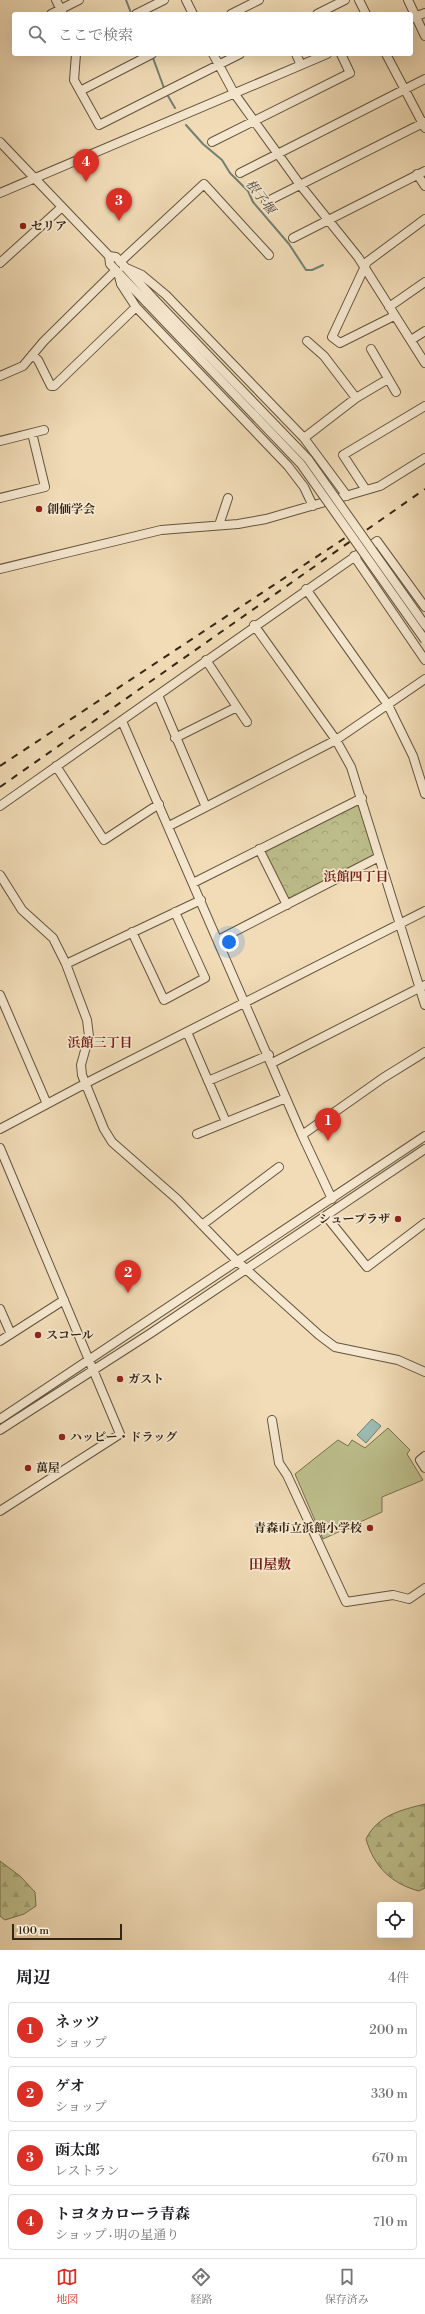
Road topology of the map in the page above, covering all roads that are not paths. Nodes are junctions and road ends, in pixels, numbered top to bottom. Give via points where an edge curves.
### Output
1 (56, 0) edge
2 (79, 0) edge
3 (164, 0) edge
4 (186, 0) edge
5 (259, 0) edge
6 (345, 0) edge
7 (359, 0) edge
8 (408, 0) edge
9 (62, 12) edge
10 (140, 12) edge
11 (192, 12) edge
12 (235, 12) edge
13 (321, 12) edge
14 (365, 12) edge
15 (411, 12) edge
16 (425, 13) edge
17 (413, 18) edge
18 (425, 36) edge
19 (76, 56) edge
20 (148, 56) edge
21 (214, 56) edge
22 (236, 56) edge
23 (297, 56) edge
24 (321, 56) edge
25 (342, 56) edge
26 (387, 56) edge
27 (301, 64) junction
28 (219, 65) junction
29 (425, 79) edge
30 (405, 89) junction
31 (80, 91) junction
32 (234, 93) junction
33 (254, 121) junction
34 (424, 125) edge
35 (0, 142) edge
36 (212, 142) dead end
37 (277, 153) junction
38 (240, 173) dead end
39 (421, 173) edge
40 (35, 178) junction
41 (301, 186) junction
42 (425, 186) edge
43 (0, 192) edge
44 (266, 202) dead end
45 (62, 207) junction
46 (328, 219) junction
47 (425, 219) edge
48 (293, 238) dead end
49 (268, 255) dead end
50 (0, 263) edge
51 (364, 266) junction
52 (120, 268) junction
53 (425, 282) edge
54 (150, 300) junction
55 (136, 307) junction
56 (390, 307) junction
57 (394, 316) junction
58 (425, 331) edge
59 (411, 340) junction
60 (307, 341) dead end
61 (371, 349) dead end
62 (32, 355) junction
63 (425, 363) edge
64 (0, 376) edge
65 (388, 379) junction
66 (396, 392) dead end
67 (356, 398) junction
68 (425, 406) edge
69 (44, 430) dead end
70 (32, 433) junction
71 (304, 438) junction
72 (0, 441) edge
73 (425, 458) edge
74 (366, 490) junction
75 (347, 496) junction
76 (0, 498) edge
77 (228, 498) dead end
78 (313, 506) junction
79 (219, 525) junction
80 (354, 556) junction
81 (0, 569) edge
82 (306, 589) junction
83 (425, 607) edge
84 (254, 625) junction
85 (425, 625) edge
86 (425, 640) edge
87 (206, 660) junction
88 (425, 660) edge
89 (425, 679) edge
90 (158, 695) junction
91 (388, 704) junction
92 (237, 707) junction
93 (122, 721) junction
94 (247, 722) dead end
95 (175, 738) junction
96 (336, 740) junction
97 (56, 766) junction
98 (425, 794) edge
99 (362, 798) junction
100 (159, 804) junction
101 (0, 806) edge
102 (206, 807) junction
103 (168, 826) junction
104 (259, 849) junction
105 (379, 857) junction
106 (0, 875) edge
107 (193, 883) junction
108 (200, 900) junction
109 (287, 905) junction
110 (425, 911) edge
111 (176, 912) junction
112 (400, 922) junction
113 (132, 932) junction
114 (218, 940) junction
115 (66, 964) junction
116 (422, 986) edge
117 (0, 995) edge
118 (245, 1002) junction
119 (425, 1005) edge
120 (187, 1032) junction
121 (425, 1052) edge
122 (270, 1059) junction
123 (208, 1081) junction
124 (86, 1083) junction
125 (286, 1098) junction
126 (47, 1104) junction
127 (226, 1122) junction
128 (0, 1129) edge
129 (197, 1134) dead end
130 (302, 1135) junction
131 (425, 1136) edge
132 (0, 1148) edge
133 (425, 1149) edge
134 (279, 1167) dead end
135 (332, 1199) junction
136 (326, 1216) junction
137 (425, 1223) edge
138 (202, 1225) junction
139 (237, 1261) junction
140 (246, 1269) junction
141 (64, 1300) junction
142 (0, 1309) edge
143 (11, 1334) junction
144 (0, 1341) edge
145 (91, 1360) junction
146 (93, 1369) junction
147 (425, 1372) edge
148 (0, 1419) edge
149 (272, 1420) dead end
150 (0, 1430) edge
151 (425, 1456) edge
152 (425, 1468) edge
153 (0, 1511) edge
154 (425, 1588) edge

1 - 9 street
2 - 9 street
3 - 10 street
4 - 11 street
5 - 12 street
6 - 13 street
7 - 14 street
8 - 15 street
16 - 17 street
17 - 18 street
19 - 31 street via 73,77
20 - 31 street
21 - 28 street
22 - 28 street
23 - 27 street
24 - 27 street
25 - 33 street via 350,73
26 - 30 street
27 - 32 street
28 - 31 street via 99,125
28 - 32 street
29 - 30 street
30 - 34 street
30 - 37 street
32 - 33 street
32 - 40 street
33 - 36 street
33 - 37 street
34 - 41 street
35 - 40 street
37 - 38 street
37 - 41 street
39 - 42 street
39 - 46 street
40 - 43 street
40 - 45 street
41 - 44 street
41 - 46 street
45 - 50 street
45 - 52 street via 109,256 116,258
46 - 48 street
46 - 51 street
47 - 51 street via 371,258
49 - 52 street via 204,184
51 - 56 street
51 - 57 street via 332,337 340,343
52 - 54 street
52 - 55 street via 121,284
52 - 62 street
52 - 71 street via 142,275 166,295
53 - 56 street
54 - 85 street, bridge via 308,459
54 - 86 street, bridge via 301,464
55 - 62 street via 54,386
55 - 78 street via 288,466 304,487
56 - 57 street
57 - 59 street
58 - 59 street
59 - 63 street
60 - 67 street via 324,356
61 - 65 street
62 - 64 street via 23,366
65 - 66 street
65 - 67 street
67 - 71 street
68 - 74 street via 343,455
69 - 70 street
70 - 72 street
70 - 76 street via 45,487
71 - 75 street
73 - 74 street via 385,483
74 - 75 street
75 - 78 street
77 - 79 street
78 - 79 street via 266,519
79 - 81 street via 161,530
80 - 82 street
80 - 83 street via 376,541
80 - 88 street
82 - 84 street
82 - 91 street
84 - 87 street
84 - 96 street
87 - 90 street
87 - 92 street
89 - 91 street
90 - 93 street
90 - 95 street
91 - 96 street
91 - 98 street via 414,756
92 - 94 street
92 - 95 street
93 - 97 street
93 - 100 street
95 - 102 street
96 - 99 street via 351,766
96 - 102 street
97 - 100 street via 104,840
97 - 101 street
99 - 104 street
99 - 105 street
100 - 103 street
102 - 103 street
103 - 107 street
104 - 107 street
104 - 109 street
105 - 109 street
105 - 112 street
106 - 115 street via 22,910 53,938
107 - 108 street
108 - 111 street
108 - 114 street
109 - 114 street
110 - 112 street
111 - 113 street
111 - 113 street via 206,978 164,1000
112 - 116 street
112 - 118 street
113 - 115 street
114 - 118 street
115 - 124 street via 87,1020 88,1036 81,1065
116 - 119 street
116 - 122 street
117 - 126 street
118 - 120 street
118 - 122 street
120 - 123 street
120 - 124 street
121 - 130 street
122 - 123 street
122 - 125 street
123 - 127 street
124 - 126 street
124 - 138 street via 104,1129 112,1142 177,1199
125 - 127 street
125 - 130 street
126 - 128 street
127 - 129 street
130 - 135 street
131 - 135 street
132 - 141 street
133 - 136 street
134 - 138 street
135 - 139 street
136 - 137 street via 367,1267
136 - 140 street
138 - 139 street
139 - 140 street
139 - 145 street
140 - 146 street
140 - 147 street via 335,1347 398,1360
141 - 143 street
141 - 145 street
142 - 143 street
143 - 144 street
145 - 146 street
145 - 148 street
146 - 150 street
146 - 153 street via 120,1434
149 - 154 street via 279,1463 346,1602 393,1595 409,1599
151 - 152 street via 420,1460

